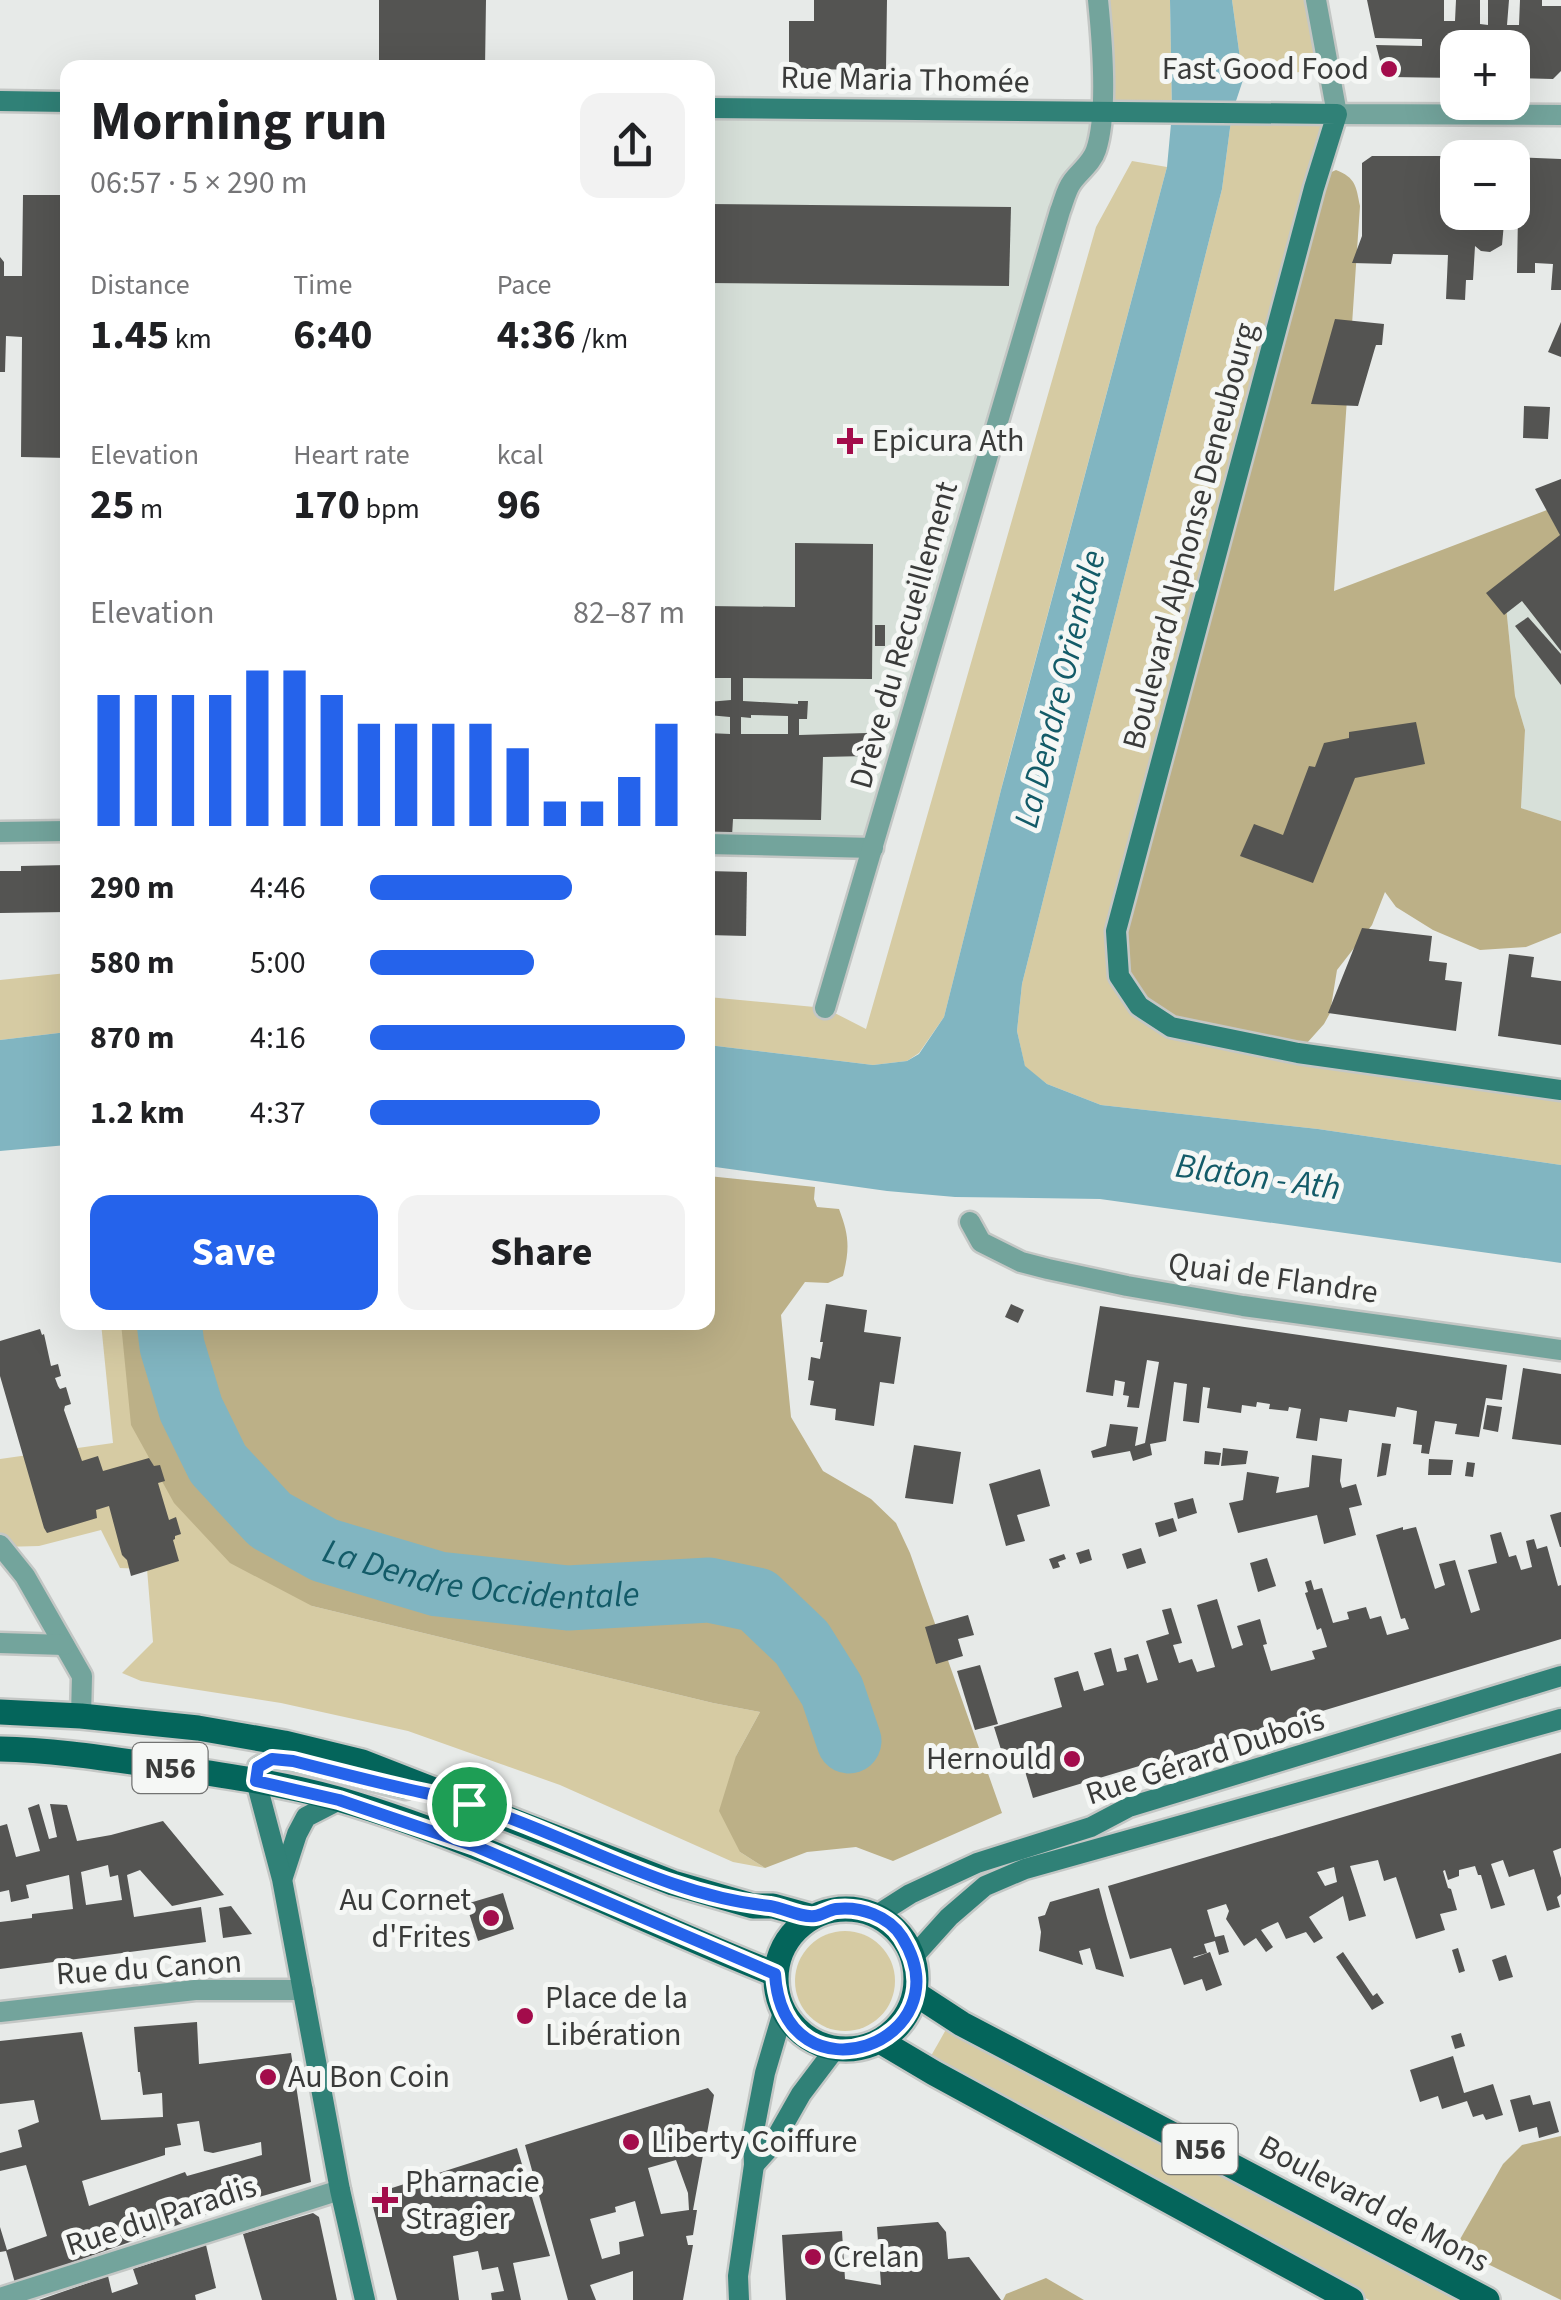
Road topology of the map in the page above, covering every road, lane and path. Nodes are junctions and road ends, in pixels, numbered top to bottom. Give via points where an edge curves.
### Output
1 (1098, 0) edge
2 (1316, 0) edge
3 (0, 101) edge
4 (60, 102) edge
5 (715, 108) edge
6 (1102, 112) junction
7 (1337, 114) junction
8 (1561, 114) edge
9 (0, 832) edge
10 (60, 832) edge
11 (715, 844) edge
12 (873, 848) junction
13 (825, 1008) dead end
14 (1561, 1090) edge
15 (970, 1222) dead end
16 (1561, 1350) edge
17 (0, 1545) edge
18 (0, 1643) edge
19 (64, 1645) junction
20 (1561, 1676) edge
21 (0, 1712) edge
22 (81, 1716) junction
23 (1561, 1719) edge
24 (0, 1748) edge
25 (256, 1781) junction
26 (339, 1800) junction
27 (469, 1804) junction
28 (282, 1879) junction
29 (877, 1915) junction
30 (812, 1916) junction
31 (914, 1956) junction
32 (775, 1974) junction
33 (303, 1990) junction
34 (916, 1994) junction
35 (0, 2012) edge
36 (783, 2012) junction
37 (880, 2042) junction
38 (835, 2049) junction
39 (754, 2166) junction
40 (340, 2190) junction
41 (0, 2298) edge
42 (365, 2300) edge
43 (739, 2300) edge
44 (1351, 2300) edge
45 (1487, 2300) edge

1 - 6 street, Drève du Recueillement
2 - 7 street
3 - 4 street
5 - 6 street, Rue Maria Thomée
6 - 7 street, Rue Maria Thomée
6 - 12 street, Drève du Recueillement via 1096,149 1069,185 1060,211
7 - 8 street
7 - 14 street, Boulevard Alphonse Deneubourg via 1116,931 1118,976 1139,1006 1171,1028
9 - 10 street
11 - 12 street
12 - 13 street, Drève du Recueillement
15 - 16 street, Quai de Flandre via 981,1242 1021,1262 1127,1286
17 - 19 street
18 - 19 street
19 - 22 street via 82,1676
20 - 29 street, Rue Gérard Dubois via 1129,1807 1091,1827 978,1863
21 - 22 main road, N56
22 - 27 main road, N56 via 284,1743 362,1762
23 - 31 street, Rue Gérard Dubois via 1025,1869 985,1886
24 - 25 main road, N56
25 - 26 main road, N56
25 - 27 street via 258,1767 272,1759 293,1761
25 - 28 street
26 - 28 street via 306,1817
26 - 32 main road, N56 via 475,1846
27 - 30 main road, N56 via 673,1884
28 - 33 street
29 - 30 main road via 833,1909
29 - 31 main road
30 - 32 main road via 781,1951
31 - 34 main road
32 - 36 main road
33 - 35 street, Rue du Canon via 196,1990
33 - 40 street
34 - 37 main road via 903,2022
34 - 45 main road, Boulevard de Mons / N56
36 - 38 main road via 804,2037
36 - 39 street via 753,2136
37 - 38 main road
37 - 44 main road, N56
38 - 39 street
39 - 43 street
40 - 41 street, Rue du Paradis
40 - 42 street

